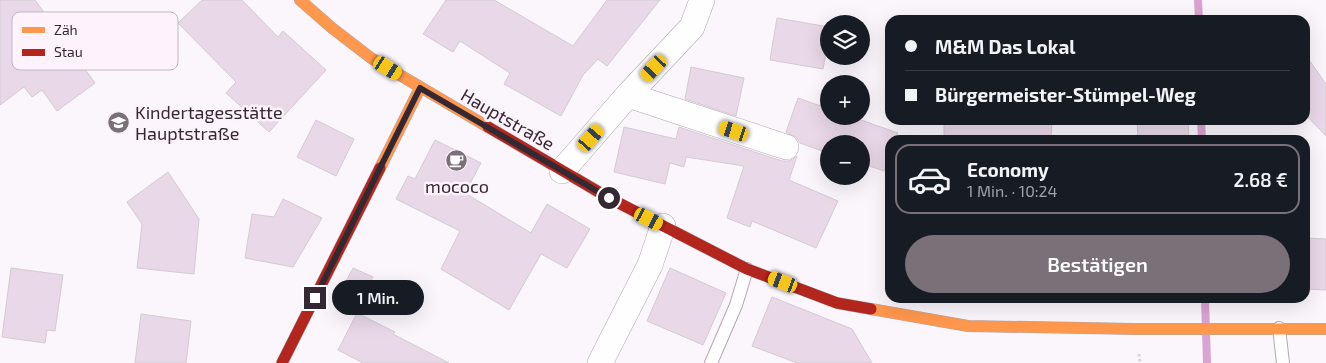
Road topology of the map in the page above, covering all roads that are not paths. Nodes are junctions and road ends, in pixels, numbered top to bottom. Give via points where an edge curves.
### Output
1 (300, 0) edge
2 (702, 0) edge
3 (420, 88) junction
4 (628, 95) junction
5 (786, 147) dead end
6 (562, 171) junction
7 (663, 226) junction
8 (747, 269) junction
9 (1279, 328) junction
10 (1326, 329) edge
11 (282, 363) edge
12 (600, 363) edge
13 (711, 363) edge
14 (1283, 363) edge

1 - 3 street, Hauptstraße via 371,58
2 - 4 street via 692,27
3 - 6 street, Hauptstraße
3 - 11 street
4 - 5 street
4 - 6 street
6 - 7 street, Hauptstraße
7 - 8 street, Hauptstraße
7 - 12 street via 650,265
8 - 9 street, Hauptstraße via 837,303 968,326
8 - 13 lane via 736,305
9 - 10 street, Hauptstraße
9 - 14 lane

